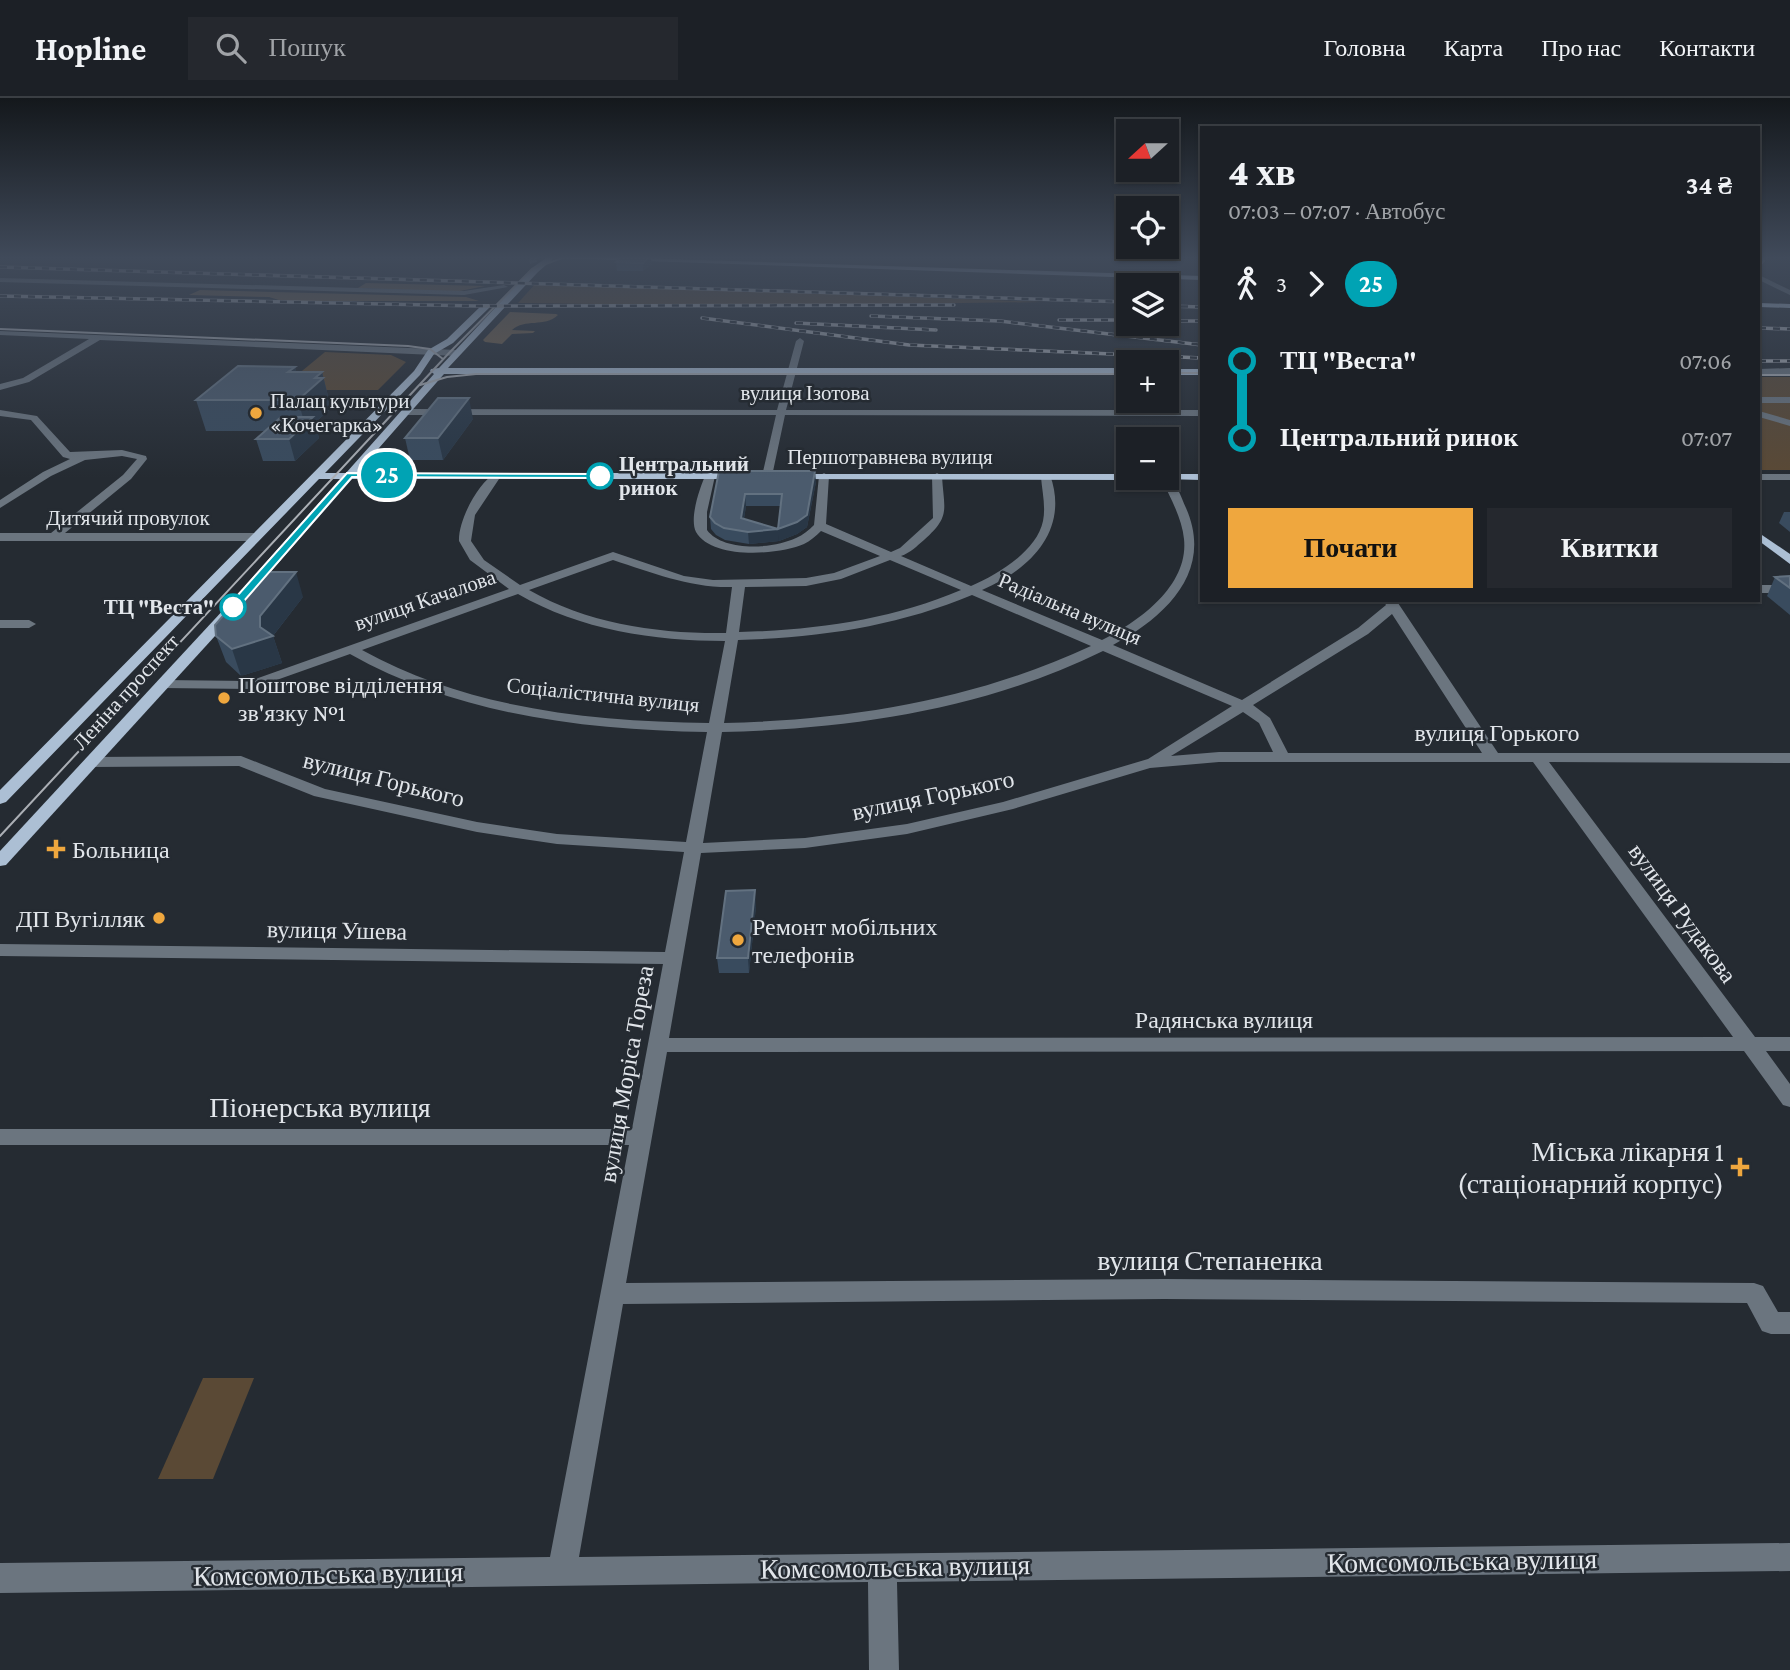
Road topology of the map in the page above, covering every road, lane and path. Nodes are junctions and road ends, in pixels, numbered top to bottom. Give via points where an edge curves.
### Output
1 (460, 331) edge
2 (475, 331) edge
3 (0, 333) edge
4 (99, 337) junction
5 (800, 341) dead end
6 (434, 350) junction
7 (411, 352) junction
8 (457, 353) junction
9 (427, 362) junction
10 (417, 373) junction
11 (440, 373) junction
12 (790, 373) junction
13 (1116, 373) edge
14 (1179, 373) edge
15 (1200, 373) edge
16 (1760, 374) edge
17 (1790, 374) edge
18 (0, 387) edge
19 (1760, 400) edge
20 (1790, 400) edge
21 (407, 412) junction
22 (0, 413) edge
23 (782, 413) junction
24 (1200, 413) edge
25 (1760, 414) edge
26 (1790, 423) edge
27 (82, 457) junction
28 (349, 475) junction
29 (316, 476) junction
30 (496, 476) junction
31 (710, 476) junction
32 (766, 476) junction
33 (824, 476) junction
34 (937, 476) junction
35 (1046, 477) junction
36 (1116, 477) edge
37 (1179, 477) edge
38 (1200, 477) edge
39 (1790, 477) edge
40 (1760, 478) edge
41 (1173, 490) edge
42 (0, 505) edge
43 (820, 526) junction
44 (0, 537) edge
45 (54, 537) junction
46 (256, 537) junction
47 (1762, 541) edge
48 (892, 556) junction
49 (1790, 560) edge
50 (739, 585) junction
51 (1760, 589) edge
52 (1790, 589) edge
53 (517, 590) junction
54 (972, 590) junction
55 (1391, 603) edge
56 (0, 624) edge
57 (29, 624) dead end
58 (732, 637) junction
59 (1103, 646) junction
60 (350, 649) junction
61 (162, 684) junction
62 (1245, 706) junction
63 (715, 728) junction
64 (1282, 756) junction
65 (1492, 756) junction
66 (1536, 756) junction
67 (1790, 758) edge
68 (92, 762) junction
69 (1149, 763) junction
70 (0, 799) edge
71 (694, 848) junction
72 (0, 861) edge
73 (0, 950) edge
74 (674, 958) junction
75 (1749, 1044) junction
76 (1790, 1044) edge
77 (658, 1045) junction
78 (1790, 1099) edge
79 (0, 1137) edge
80 (641, 1137) junction
81 (612, 1294) junction
82 (1790, 1323) edge
83 (1790, 1557) edge
84 (882, 1567) junction
85 (562, 1571) junction
86 (0, 1578) edge
87 (884, 1670) edge

1 - 6 main road, Леніна проспект
2 - 8 main road, Леніна проспект
3 - 4 street
4 - 7 street
4 - 18 street via 26,380
5 - 12 street
6 - 7 street
6 - 8 street
6 - 9 main road, Леніна проспект
7 - 9 street via 425,354
8 - 11 main road, Леніна проспект
9 - 10 main road, Леніна проспект
10 - 11 main road
10 - 29 main road, Леніна проспект
11 - 12 main road
11 - 21 main road, Леніна проспект
12 - 13 main road
12 - 23 street
14 - 15 main road
16 - 17 street
19 - 20 street
21 - 23 street, вулиця Ізотова
21 - 28 main road, Леніна проспект
22 - 27 street via 34,418 67,455
23 - 24 street, вулиця Ізотова
23 - 32 street
25 - 26 street
27 - 42 street
27 - 45 street via 127,453 142,459 127,477
28 - 29 main road, Першотравнева вулиця
28 - 30 main road, Першотравнева вулиця
28 - 61 main road, Леніна проспект
29 - 46 main road, Леніна проспект
30 - 31 main road, Першотравнева вулиця
30 - 53 street via 470,514 466,543 488,569
31 - 32 main road, Першотравнева вулиця
31 - 43 street via 700,526 714,541 729,547 767,549 799,541
32 - 33 main road, Першотравнева вулиця
33 - 34 main road, Першотравнева вулиця
33 - 43 street
34 - 35 main road, Першотравнева вулиця
34 - 48 street via 939,518 913,544
35 - 36 main road, Першотравнева вулиця
35 - 54 street via 1048,525 1040,539 1012,568
37 - 38 main road
39 - 40 street
41 - 59 street, Соціалістична вулиця via 1190,541 1189,557 1168,596 1136,626
43 - 48 street, Радіальна вулиця
44 - 45 street, Дитячий провулок
45 - 46 street, Дитячий провулок
46 - 70 main road, Леніна проспект
47 - 49 main road
48 - 50 street via 820,580
48 - 54 street, Радіальна вулиця
50 - 53 street, вулиця Качалова via 682,579 613,556
50 - 58 street, вулиця Моріса Тореза
51 - 52 street
53 - 58 street via 565,612 629,629
53 - 60 street, вулиця Качалова
54 - 58 street via 940,604 857,623
54 - 59 street, Радіальна вулиця
55 - 62 street via 1363,631
55 - 65 street
56 - 57 street
58 - 63 street, вулиця Моріса Тореза
59 - 62 street, Радіальна вулиця
59 - 63 street, Соціалістична вулиця via 992,691 925,706 846,719
60 - 61 street, вулиця Качалова via 251,685
60 - 63 street, Соціалістична вулиця via 398,677 507,707 625,723
61 - 68 main road, Леніна проспект
62 - 64 street, Радіальна вулиця via 1265,721
62 - 69 street
63 - 71 street, вулиця Моріса Тореза
64 - 65 street, вулиця Горького
64 - 69 street, вулиця Горького
65 - 66 street, вулиця Горького
66 - 67 street, вулиця Горького
66 - 75 street, вулиця Рудакова
68 - 71 street, вулиця Горького via 241,761 320,793 477,827 558,839
68 - 72 main road, Леніна проспект
69 - 71 street, вулиця Горького via 1019,803 907,830
71 - 74 street, вулиця Моріса Тореза
73 - 74 street, вулиця Ушева
74 - 77 street, вулиця Моріса Тореза
75 - 76 street, Радянська вулиця
75 - 77 street, Радянська вулиця
75 - 78 street, вулиця Рудакова
77 - 80 street, вулиця Моріса Тореза
79 - 80 street, Піонерська вулиця
80 - 81 street, вулиця Моріса Тореза
81 - 82 street, вулиця Степаненка via 1164,1289 1754,1293 1771,1323
81 - 85 street, вулиця Моріса Тореза
83 - 84 street, Комсомольська вулиця
84 - 85 street, Комсомольська вулиця
84 - 87 street
85 - 86 street, Комсомольська вулиця

